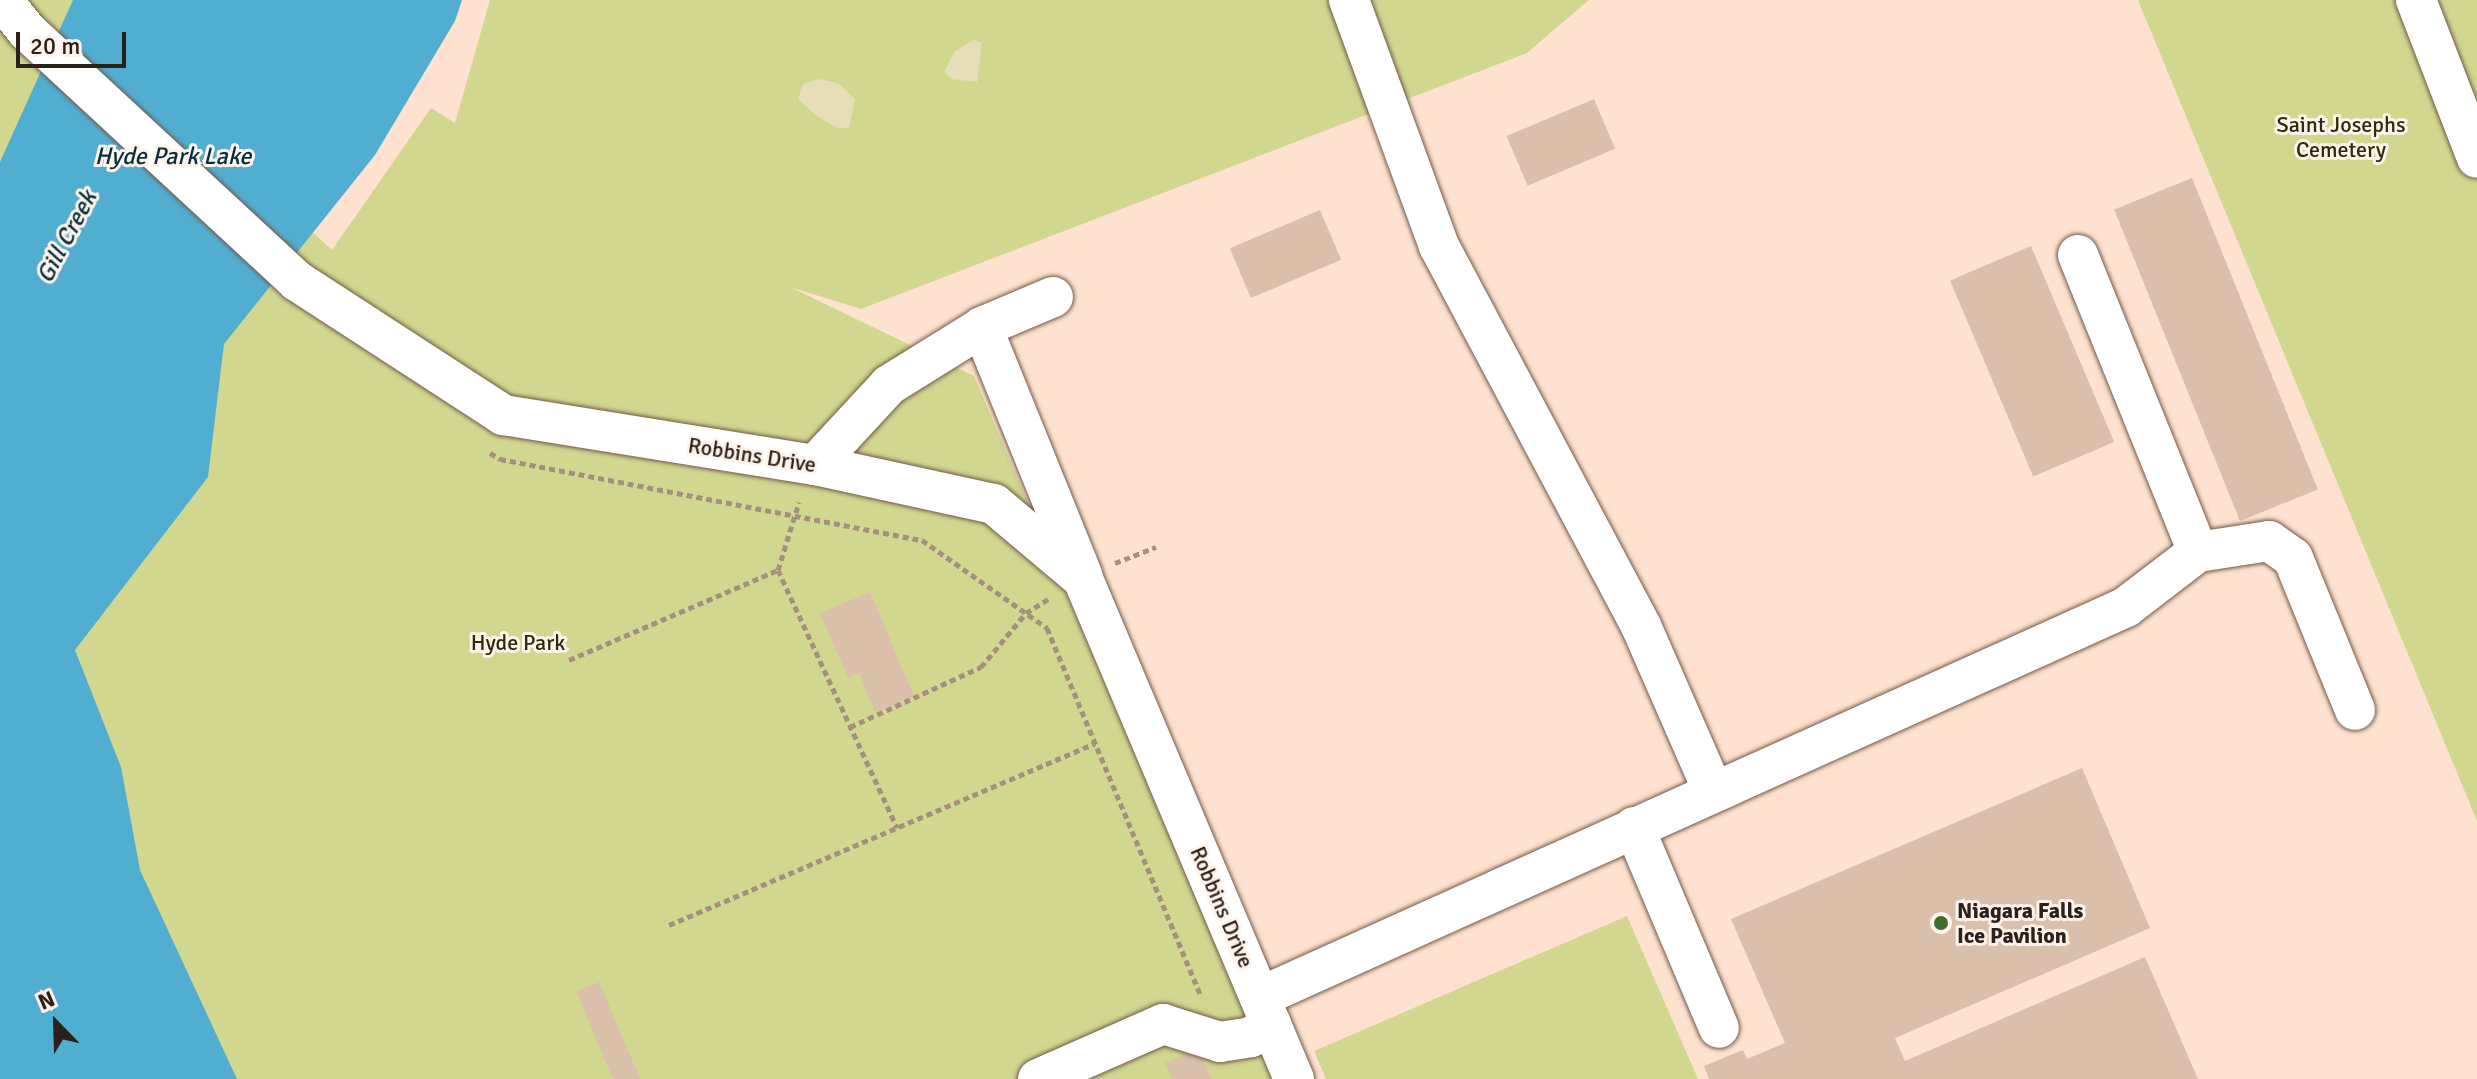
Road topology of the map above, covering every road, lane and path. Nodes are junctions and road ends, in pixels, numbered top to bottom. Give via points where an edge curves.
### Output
1 (2, 0) edge
2 (1349, 0) edge
3 (2416, 0) edge
4 (2477, 158) edge
5 (2078, 255) dead end
6 (1053, 297) dead end
7 (982, 327) junction
8 (1028, 442) junction
9 (487, 451) dead end
10 (815, 465) junction
11 (994, 504) junction
12 (793, 516) junction
13 (1156, 547) dead end
14 (2198, 552) junction
15 (778, 570) junction
16 (1083, 579) junction
17 (1026, 613) junction
18 (569, 660) dead end
19 (2355, 710) dead end
20 (850, 727) junction
21 (1095, 743) junction
22 (1708, 779) dead end
23 (1634, 827) junction
24 (897, 828) junction
25 (669, 925) dead end
26 (1265, 1010) junction
27 (1719, 1028) dead end
28 (1220, 1042) junction
29 (1038, 1079) edge
30 (1294, 1079) edge

1 - 10 street, Robbins Drive via 38,41 289,273 503,415
2 - 22 street via 1439,246 1641,626
3 - 4 street
5 - 14 street
6 - 7 street
7 - 8 street
7 - 10 street via 889,385
8 - 11 street
8 - 16 street
9 - 12 path via 500,459
10 - 11 street, Robbins Drive
10 - 12 path
11 - 16 street, Robbins Drive
12 - 15 path
12 - 17 path via 922,540
13 - 16 path
14 - 19 street via 2269,541 2293,558
14 - 23 street via 2126,607
15 - 18 path
15 - 20 path
16 - 17 path
16 - 26 street, Robbins Drive
17 - 20 path via 981,667
17 - 21 path via 1047,628
20 - 24 path
21 - 24 path
21 - 28 path
23 - 26 street
23 - 27 street
24 - 25 path
26 - 28 street via 1251,1037
26 - 30 street, Robbins Drive
28 - 29 street via 1163,1024

